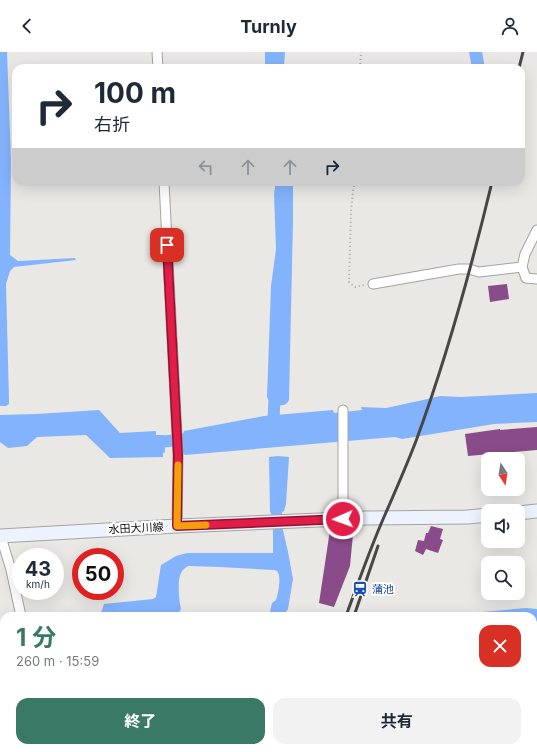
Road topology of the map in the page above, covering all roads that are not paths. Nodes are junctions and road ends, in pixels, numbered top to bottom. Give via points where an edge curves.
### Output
1 (157, 52) edge
2 (158, 64) edge
3 (164, 186) edge
4 (537, 230) edge
5 (522, 267) junction
6 (537, 279) edge
7 (373, 284) road end
8 (343, 410) dead end
9 (537, 511) edge
10 (525, 512) edge
11 (481, 516) edge
12 (343, 519) junction
13 (177, 526) junction
14 (0, 537) edge
15 (19, 612) edge

1 - 2 street
3 - 13 street via 178,455
4 - 5 street via 525,254
5 - 6 street via 526,278
5 - 7 street via 480,272 459,269
8 - 12 street
9 - 10 main road
11 - 12 main road, 水田大川線
12 - 13 main road, 水田大川線
13 - 14 main road, 水田大川線
14 - 15 street via 11,570

